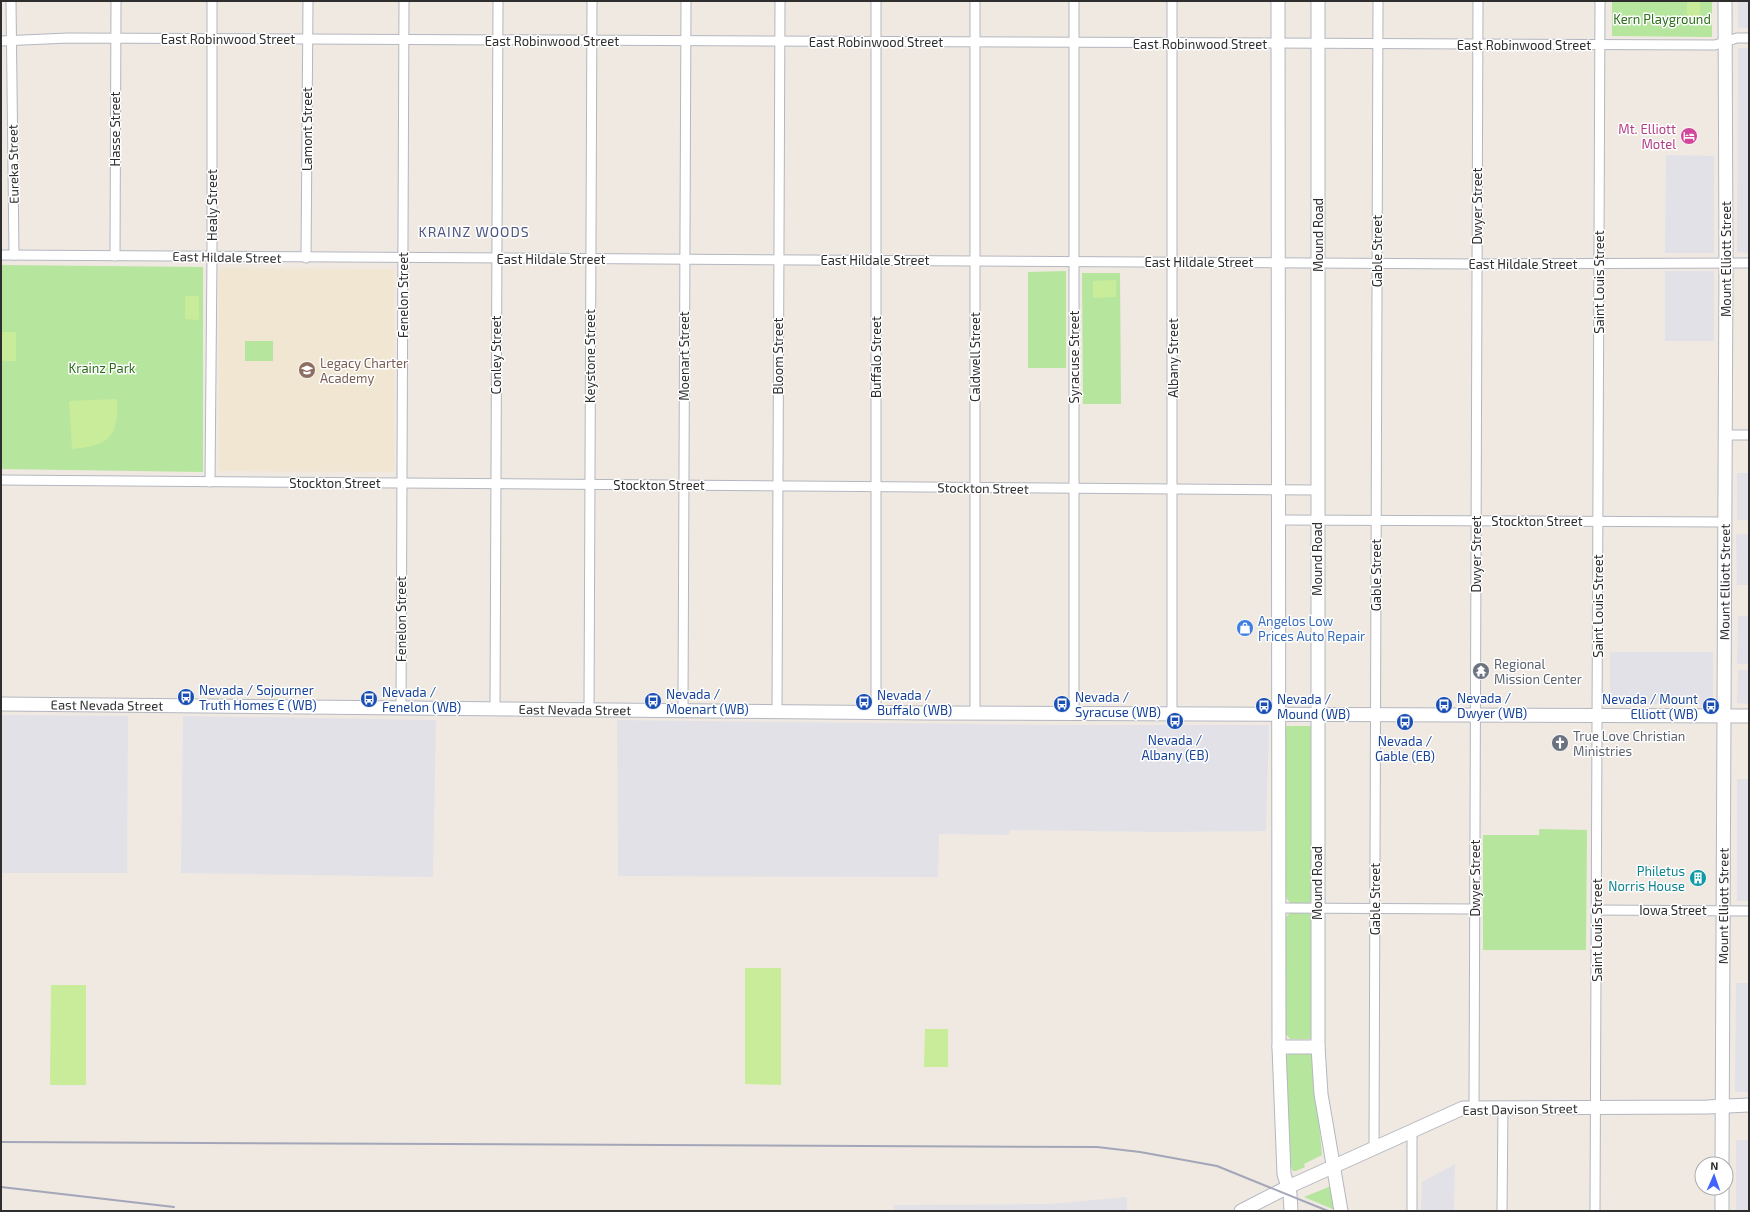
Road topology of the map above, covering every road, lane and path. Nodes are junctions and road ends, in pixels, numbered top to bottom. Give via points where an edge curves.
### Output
1 (11, 1) edge
2 (116, 1) edge
3 (212, 1) edge
4 (308, 1) edge
5 (404, 1) edge
6 (498, 1) edge
7 (592, 1) edge
8 (686, 1) edge
9 (780, 1) edge
10 (876, 1) edge
11 (975, 1) edge
12 (1074, 1) edge
13 (1172, 1) edge
14 (1278, 1) edge
15 (1318, 1) edge
16 (1378, 1) edge
17 (1478, 1) edge
18 (1600, 1) edge
19 (1725, 1) edge
20 (1749, 38) edge
21 (116, 39) junction
22 (212, 39) junction
23 (308, 40) junction
24 (404, 40) junction
25 (498, 40) junction
26 (1, 41) edge
27 (11, 41) junction
28 (592, 41) junction
29 (686, 41) junction
30 (780, 42) junction
31 (876, 42) junction
32 (1725, 42) junction
33 (975, 43) junction
34 (1074, 43) junction
35 (1318, 43) junction
36 (1172, 44) junction
37 (1278, 44) junction
38 (1378, 44) junction
39 (1478, 44) junction
40 (1600, 45) junction
41 (1, 255) edge
42 (14, 255) junction
43 (115, 256) junction
44 (212, 256) junction
45 (306, 258) junction
46 (403, 258) junction
47 (496, 258) junction
48 (590, 259) junction
49 (685, 259) junction
50 (779, 260) junction
51 (876, 260) junction
52 (975, 261) junction
53 (1074, 262) junction
54 (1173, 262) junction
55 (1278, 263) junction
56 (1318, 263) junction
57 (1377, 263) junction
58 (1726, 263) junction
59 (1749, 263) edge
60 (1477, 264) junction
61 (1599, 264) junction
62 (1725, 435) junction
63 (1749, 435) edge
64 (1, 480) edge
65 (210, 482) junction
66 (402, 484) junction
67 (496, 484) junction
68 (590, 485) junction
69 (684, 486) junction
70 (778, 486) junction
71 (876, 487) junction
72 (975, 487) junction
73 (1074, 488) junction
74 (1173, 489) junction
75 (1279, 490) junction
76 (1318, 490) junction
77 (1278, 520) junction
78 (1376, 520) junction
79 (1317, 521) junction
80 (1476, 521) junction
81 (1598, 521) junction
82 (1724, 522) junction
83 (1, 704) edge
84 (400, 709) junction
85 (495, 710) junction
86 (588, 710) junction
87 (680, 711) junction
88 (776, 712) junction
89 (876, 712) junction
90 (975, 713) junction
91 (1074, 714) junction
92 (1172, 714) junction
93 (1278, 715) junction
94 (1317, 715) junction
95 (1376, 715) junction
96 (1475, 715) junction
97 (1598, 716) junction
98 (1724, 716) junction
99 (1749, 716) edge
100 (1279, 908) junction
101 (1317, 908) junction
102 (1375, 908) junction
103 (1474, 909) junction
104 (1597, 910) junction
105 (1723, 910) junction
106 (1749, 911) edge
107 (1279, 1047) junction
108 (1318, 1047) junction
109 (1749, 1105) edge
110 (1722, 1106) junction
111 (1474, 1107) junction
112 (1503, 1107) junction
113 (1596, 1107) junction
114 (1412, 1131) junction
115 (1374, 1149) junction
116 (1722, 1156) edge
117 (1334, 1167) junction
118 (1288, 1187) junction
119 (1722, 1196) edge
120 (1242, 1211) edge
121 (1291, 1211) edge
122 (1341, 1211) edge
123 (1412, 1211) edge
124 (1502, 1211) edge
125 (1595, 1211) edge
126 (1722, 1211) edge

1 - 27 street, Eureka Street
2 - 21 street, Hasse Street
3 - 22 street, Healy Street
4 - 23 street, Lamont Street
5 - 24 street, Fenelon Street
6 - 25 street, Conley Street
7 - 28 street, Keystone Street
8 - 29 street, Moenart Street
9 - 30 street, Bloom Street
10 - 31 street, Buffalo Street
11 - 33 street, Caldwell Street
12 - 34 street, Syracuse Street
13 - 36 street, Albany Street
14 - 37 main road
15 - 35 main road, Mound Road
16 - 38 street, Gable Street
17 - 39 street, Dwyer Street
18 - 40 street, Saint Louis Street
19 - 32 main road, Mount Elliott Street
20 - 32 street, East Robinwood Street via 1736,38
21 - 22 street, East Robinwood Street
21 - 27 street, East Robinwood Street
21 - 43 street, Hasse Street
22 - 23 street, East Robinwood Street
22 - 44 street, Healy Street
23 - 24 street, East Robinwood Street
23 - 45 street, Lamont Street
24 - 25 street, East Robinwood Street
24 - 46 street, Fenelon Street
25 - 28 street, East Robinwood Street
25 - 47 street, Conley Street
26 - 27 street, East Robinwood Street
27 - 42 street, Eureka Street
28 - 29 street, East Robinwood Street
28 - 48 street, Keystone Street
29 - 30 street, East Robinwood Street
29 - 49 street, Moenart Street
30 - 31 street, East Robinwood Street
30 - 50 street, Bloom Street
31 - 33 street, East Robinwood Street
31 - 51 street, Buffalo Street
32 - 40 street, East Robinwood Street via 1715,45
32 - 58 main road, Mount Elliott Street
33 - 34 street, East Robinwood Street
33 - 52 street, Caldwell Street
34 - 36 street, East Robinwood Street
34 - 53 street, Syracuse Street
35 - 37 street, East Robinwood Street
35 - 38 street, East Robinwood Street
35 - 56 main road, Mound Road
36 - 37 street, East Robinwood Street
36 - 54 street, Albany Street
37 - 55 main road
38 - 39 street, East Robinwood Street
38 - 57 street, Gable Street
39 - 40 street, East Robinwood Street
39 - 60 street, Dwyer Street
40 - 61 street, Saint Louis Street
41 - 42 street, East Hildale Street
42 - 43 street, East Hildale Street
43 - 44 street, East Hildale Street
44 - 45 street, East Hildale Street
44 - 65 street, Healy Street
45 - 46 street, East Hildale Street
46 - 47 street, East Hildale Street
46 - 66 street, Fenelon Street
47 - 48 street, East Hildale Street
47 - 67 street, Conley Street
48 - 49 street, East Hildale Street
48 - 68 street, Keystone Street
49 - 50 street, East Hildale Street
49 - 69 street, Moenart Street
50 - 51 street, East Hildale Street
50 - 70 street, Bloom Street
51 - 52 street, East Hildale Street
51 - 71 street, Buffalo Street
52 - 53 street, East Hildale Street
52 - 72 street, Caldwell Street
53 - 54 street, East Hildale Street
53 - 73 street, Syracuse Street
54 - 55 street, East Hildale Street
54 - 74 street, Albany Street
55 - 56 street, East Hildale Street
55 - 75 main road
56 - 57 street, East Hildale Street
56 - 76 main road, Mound Road
57 - 60 street, East Hildale Street
57 - 78 street, Gable Street
58 - 59 street, East Hildale Street
58 - 61 street, East Hildale Street
58 - 62 main road, Mount Elliott Street
60 - 61 street, East Hildale Street
60 - 80 street, Dwyer Street
61 - 81 street, Saint Louis Street
62 - 63 street
62 - 82 main road, Mount Elliott Street
64 - 65 street, Stockton Street
65 - 66 street, Stockton Street
66 - 67 street, Stockton Street
66 - 84 street, Fenelon Street
67 - 68 street, Stockton Street
67 - 85 street, Conley Street
68 - 69 street, Stockton Street
68 - 86 street, Keystone Street
69 - 70 street, Stockton Street
69 - 87 street, Moenart Street
70 - 71 street, Stockton Street
70 - 88 street, Bloom Street
71 - 72 street, Stockton Street
71 - 89 street, Buffalo Street
72 - 73 street, Stockton Street
72 - 90 street, Caldwell Street
73 - 74 street, Stockton Street
73 - 91 street, Syracuse Street
74 - 75 street, Stockton Street
74 - 92 street, Albany Street
75 - 76 street, Stockton Street
75 - 77 main road
76 - 79 main road, Mound Road
77 - 79 street, Stockton Street
77 - 93 main road
78 - 79 street, Stockton Street
78 - 80 street, Stockton Street
78 - 95 street, Gable Street
79 - 94 main road, Mound Road
80 - 81 street, Stockton Street
80 - 96 street, Dwyer Street
81 - 82 street, Stockton Street
81 - 97 street, Saint Louis Street
82 - 98 main road, Mount Elliott Street
83 - 84 main road, East Nevada Street
84 - 85 main road, East Nevada Street
85 - 86 main road, East Nevada Street
86 - 87 main road, East Nevada Street
87 - 88 main road, East Nevada Street
88 - 89 main road, East Nevada Street
89 - 90 main road, East Nevada Street
90 - 91 main road, East Nevada Street
91 - 92 main road, East Nevada Street
92 - 93 main road, East Nevada Street
93 - 94 main road, East Nevada Street
93 - 100 main road
94 - 95 main road, East Nevada Street
94 - 101 main road, Mound Road
95 - 96 main road, East Nevada Street
95 - 102 street, Gable Street
96 - 97 main road, East Nevada Street
96 - 103 street, Dwyer Street
97 - 98 main road, East Nevada Street
97 - 104 street, Saint Louis Street
98 - 99 main road, East Nevada Street
98 - 105 main road, Mount Elliott Street
100 - 101 street
100 - 107 main road
101 - 102 street
101 - 108 main road, Mound Road
102 - 103 street
102 - 115 street, Gable Street
103 - 111 street, Dwyer Street
104 - 105 street, Iowa Street
104 - 113 street, Saint Louis Street
105 - 106 street, Iowa Street
105 - 110 main road, Mount Elliott Street
107 - 108 main road
107 - 118 main road via 1284,1174
108 - 117 main road, Mound Road via 1321,1094
109 - 110 main road, East Davison Street
110 - 113 main road, East Davison Street
110 - 116 main road, Mount Elliott Street
111 - 112 main road, East Davison Street
111 - 114 main road, East Davison Street via 1452,1112
112 - 113 main road, East Davison Street
112 - 124 street
113 - 125 street, Saint Louis Street
114 - 115 main road, East Davison Street
114 - 123 street
115 - 117 main road, East Davison Street
117 - 118 main road, East Davison Street
117 - 122 main road, Mound Road
118 - 120 main road, East Davison Street
118 - 121 main road
119 - 126 main road

